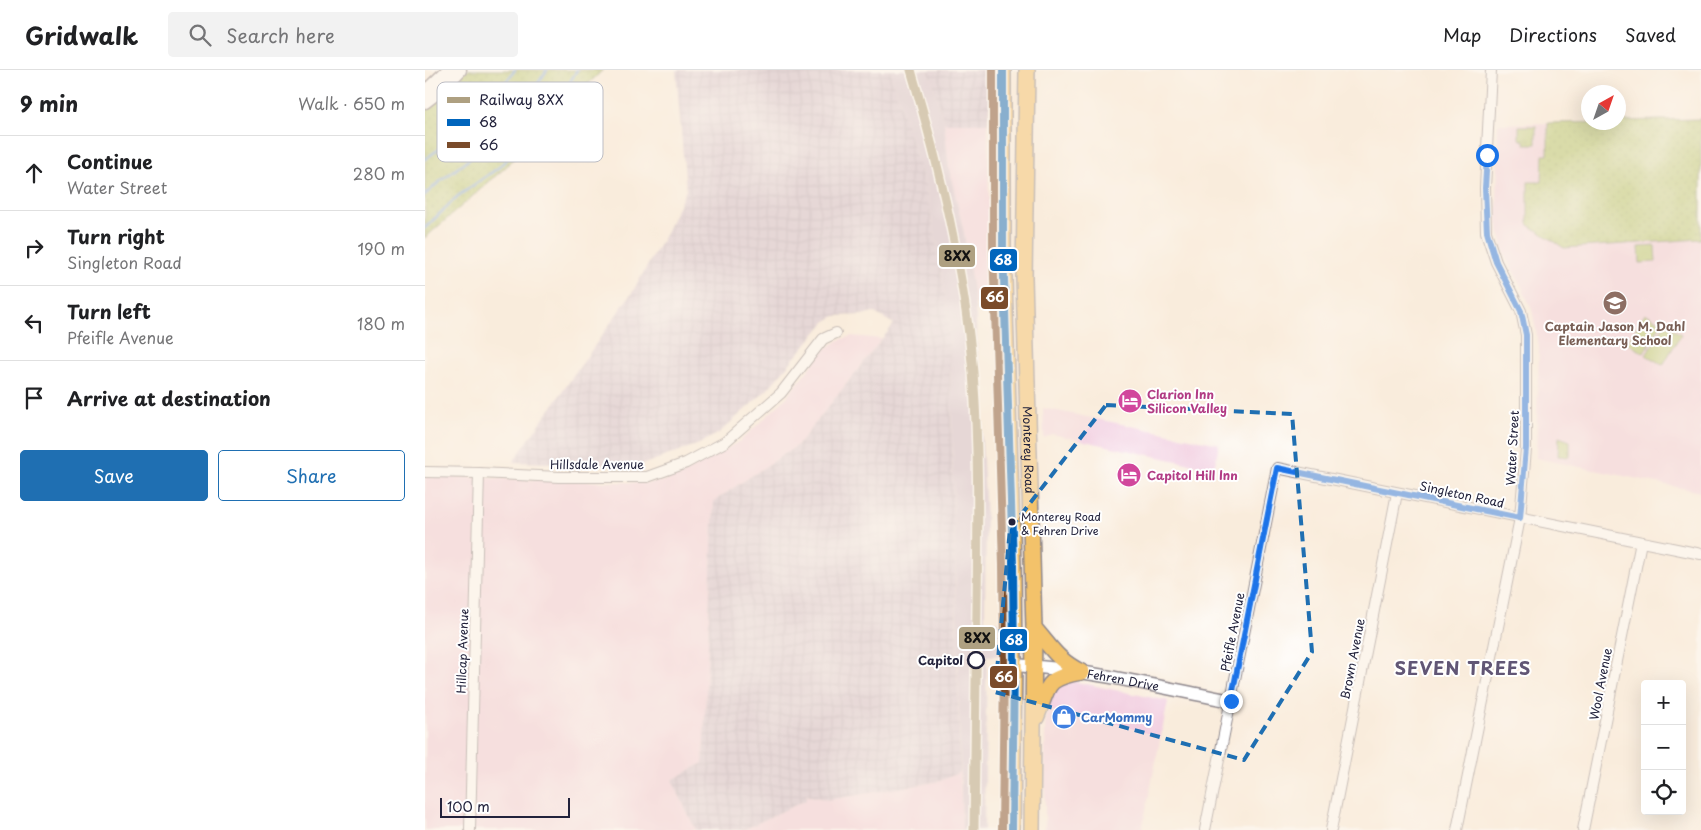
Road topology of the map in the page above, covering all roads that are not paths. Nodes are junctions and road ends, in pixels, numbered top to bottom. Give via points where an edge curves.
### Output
1 (448, 70) edge
2 (460, 70) edge
3 (1003, 70) edge
4 (1027, 70) edge
5 (1491, 70) edge
6 (449, 82) edge
7 (425, 92) edge
8 (437, 93) edge
9 (425, 102) edge
10 (1025, 315) junction
11 (1005, 316) junction
12 (836, 333) dead end
13 (1277, 468) joint
14 (425, 472) edge
15 (479, 473) junction
16 (1397, 493) junction
17 (1520, 518) junction
18 (1641, 542) junction
19 (1701, 554) edge
20 (1034, 628) junction
21 (1014, 665) junction
22 (1033, 666) junction
23 (1081, 672) junction
24 (1231, 701) junction
25 (1033, 726) junction
26 (470, 830) edge
27 (1012, 830) edge
28 (1031, 830) edge
29 (1205, 830) edge
30 (1331, 830) edge
31 (1457, 830) edge
32 (1583, 830) edge

1 - 7 street
2 - 6 street
3 - 11 main road, Monterey Road
4 - 10 main road, Monterey Road
5 - 17 street, Water Street via 1485,188 1487,232 1496,262 1521,311 1527,345 1526,448
8 - 9 street
10 - 11 main road
10 - 20 main road, Monterey Road
11 - 21 main road, Monterey Road
12 - 15 street, Hillsdale Avenue via 823,339 781,393 725,442 686,463 647,477
13 - 16 street, Singleton Road
13 - 24 street, Pfeifle Avenue
14 - 15 street, Hillsdale Avenue
15 - 26 street, Hillcap Avenue
16 - 17 street, Singleton Road
16 - 30 street, Brown Avenue
17 - 18 street, Singleton Road
17 - 31 street, Water Street
18 - 19 street, Singleton Road
18 - 32 street, Wool Avenue
20 - 22 main road, Monterey Road
20 - 23 main road via 1058,658
21 - 22 street, Fehren Drive
21 - 27 main road, Monterey Road
22 - 23 street, Fehren Drive
22 - 25 main road, Monterey Road
23 - 24 street, Fehren Drive
23 - 25 main road via 1050,683
24 - 29 street, Pfeifle Avenue
25 - 28 main road, Monterey Road

